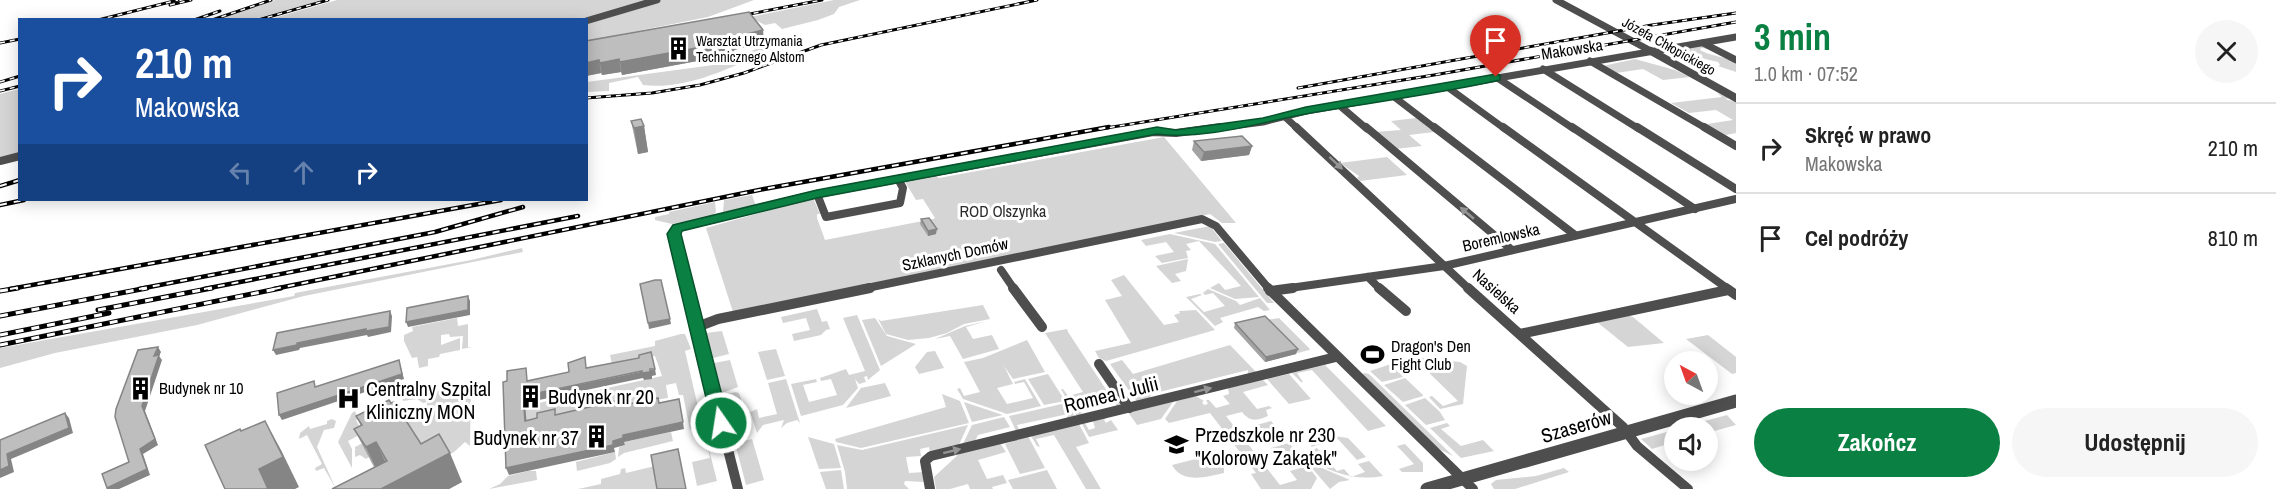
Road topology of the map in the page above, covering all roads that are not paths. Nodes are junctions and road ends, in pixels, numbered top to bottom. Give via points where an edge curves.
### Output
1 (657, 0) edge
2 (1557, 0) edge
3 (588, 20) edge
4 (1736, 38) edge
5 (1703, 43) junction
6 (1651, 51) junction
7 (1736, 60) edge
8 (1590, 61) junction
9 (1543, 69) junction
10 (1496, 77) junction
11 (1446, 86) junction
12 (1393, 96) junction
13 (1736, 98) edge
14 (1339, 105) junction
15 (1284, 116) junction
16 (1736, 146) edge
17 (18, 156) edge
18 (0, 161) edge
19 (898, 179) junction
20 (1736, 189) edge
21 (817, 194) junction
22 (1736, 199) edge
23 (1695, 208) junction
24 (1634, 222) junction
25 (1575, 235) junction
26 (1512, 250) junction
27 (1444, 266) junction
28 (1001, 270) dead end
29 (1368, 277) junction
30 (1270, 291) junction
31 (1732, 292) edge
32 (1406, 311) dead end
33 (697, 327) junction
34 (1042, 327) dead end
35 (1520, 334) junction
36 (1336, 357) junction
37 (1099, 364) dead end
38 (1736, 401) edge
39 (1129, 408) junction
40 (1626, 432) junction
41 (1467, 484) edge
42 (738, 489) edge
43 (930, 489) edge
44 (1427, 489) edge
45 (1688, 489) edge

1 - 3 street
2 - 6 street, Józefa Chłopickiego
4 - 5 street, Makowska
5 - 6 street, Makowska
5 - 7 street
6 - 8 street, Makowska
6 - 13 street, Józefa Chłopickiego
8 - 9 street, Makowska
8 - 16 street
9 - 10 street, Makowska
9 - 20 street
10 - 11 street, Makowska
10 - 23 street
11 - 12 street, Makowska
11 - 24 street
12 - 14 street, Makowska
12 - 25 street
14 - 15 street, Makowska
26 -> 14 street
15 - 19 street, Makowska via 1176,133 1153,132
15 -> 27 street, Nasielska
17 - 18 street
19 - 21 street, Makowska
19 - 21 street via 903,188 900,203 850,213 826,217
21 - 33 street, Makowska via 676,229 674,234
22 - 23 street, Boremlowska
23 - 24 street, Boremlowska
24 - 25 street, Boremlowska
24 - 31 street
25 - 26 street, Boremlowska
26 - 27 street, Boremlowska
27 - 29 street, Boremlowska
27 - 35 street, Nasielska
28 - 34 street
29 - 30 street, Boremlowska
29 - 32 street
30 - 33 street, Szklanych Domów via 1218,228 1210,221 1197,219 718,319
30 - 36 street
31 - 35 street
33 - 42 street
35 - 40 street, Nasielska
39 -> 36 street, Romea i Julii
36 - 41 street
37 - 39 street
38 - 40 street, Szaserów
43 -> 39 street, Romea i Julii via 925,461 931,456
40 - 41 street, Szaserów
40 - 45 street, Nasielska
41 - 44 street, Szaserów

